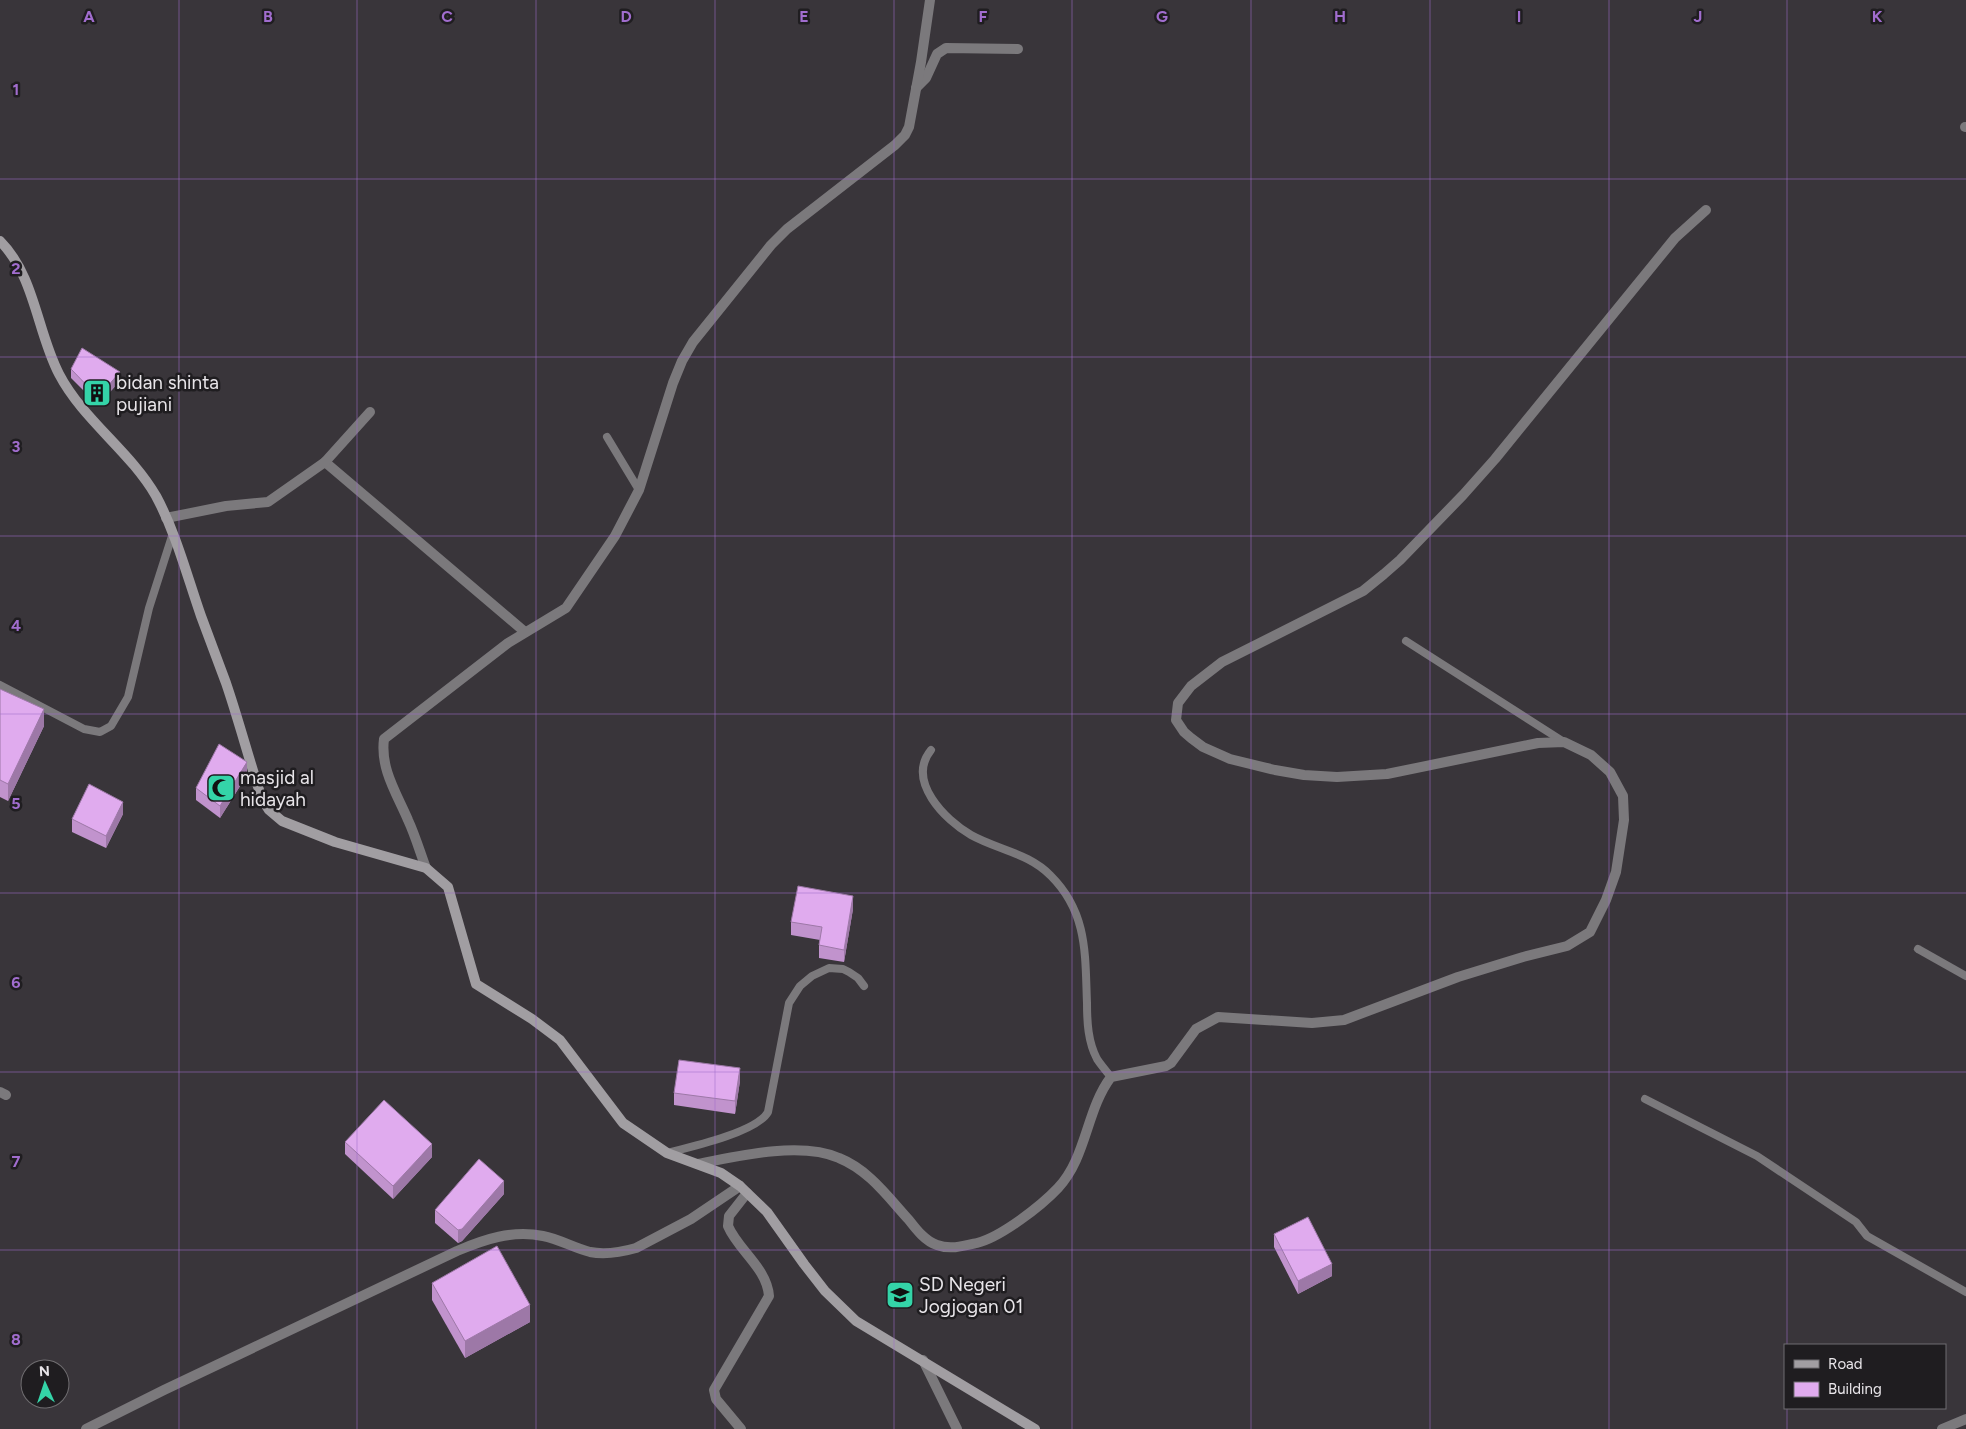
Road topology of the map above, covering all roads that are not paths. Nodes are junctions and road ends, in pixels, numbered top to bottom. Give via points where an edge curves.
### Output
1 (930, 0) edge
2 (1018, 49) dead end
3 (916, 88) junction
4 (1706, 210) dead end
5 (0, 241) edge
6 (370, 412) dead end
7 (607, 437) dead end
8 (325, 462) junction
9 (639, 490) junction
10 (166, 518) junction
11 (173, 533) junction
12 (525, 632) junction
13 (1406, 641) dead end
14 (0, 684) edge
15 (1564, 742) junction
16 (931, 750) dead end
17 (426, 868) junction
18 (1918, 949) dead end
19 (1966, 976) edge
20 (864, 986) dead end
21 (1111, 1077) junction
22 (1645, 1100) dead end
23 (667, 1153) junction
24 (698, 1164) junction
25 (743, 1189) junction
26 (1966, 1292) edge
27 (923, 1360) junction
28 (1966, 1419) edge
29 (86, 1429) edge
30 (741, 1429) edge
31 (957, 1429) edge
32 (1035, 1429) edge
33 (1942, 1429) edge

1 - 3 street
2 - 3 street via 946,48 937,54 926,78
3 - 9 street via 905,135 787,228 693,342 673,384
4 - 15 street via 1675,238 1495,459 1400,560 1362,591 1222,662 1191,686 1178,703 1176,714 1176,720 1191,738 1230,759 1276,770 1337,777 1387,774 1538,743
5 - 10 street via 20,271 37,309 52,360 64,382 143,477
6 - 8 street
7 - 9 lane
8 - 10 street via 268,502 226,506
8 - 12 street
9 - 12 street via 615,536 566,608
10 - 11 street
11 - 14 lane via 149,608 128,697 111,726 100,732 84,729
11 - 17 street via 268,810 282,821 335,842
12 - 17 street via 384,739 388,776
13 - 15 lane
15 - 21 street via 1591,755 1610,772 1622,796 1624,820 1616,872 1590,932 1567,946 1458,977 1344,1020 1312,1023 1218,1017 1196,1030 1166,1066
16 - 21 lane via 924,764 924,783 942,811 973,837 1031,859 1042,867 1062,888 1076,911 1083,933 1089,1034 1096,1057
17 - 23 street via 448,888 476,984 560,1040 619,1119
18 - 19 lane
20 - 23 lane via 854,975 838,968 824,970 806,980 789,1004 765,1117 754,1125 716,1140
21 - 24 street via 1100,1096 1079,1156 1058,1188 1002,1233 970,1245 955,1248 934,1244 866,1174 830,1154 771,1151
22 - 26 lane via 1757,1156 1856,1222 1867,1236
23 - 24 street
24 - 25 street via 721,1173
25 - 27 street via 767,1212 841,1308 863,1326
25 - 29 street via 628,1250 594,1252 530,1234 489,1238
25 - 30 street via 729,1216 728,1226 757,1266 769,1296 714,1390 716,1399
27 - 31 street
27 - 32 street
28 - 33 street

